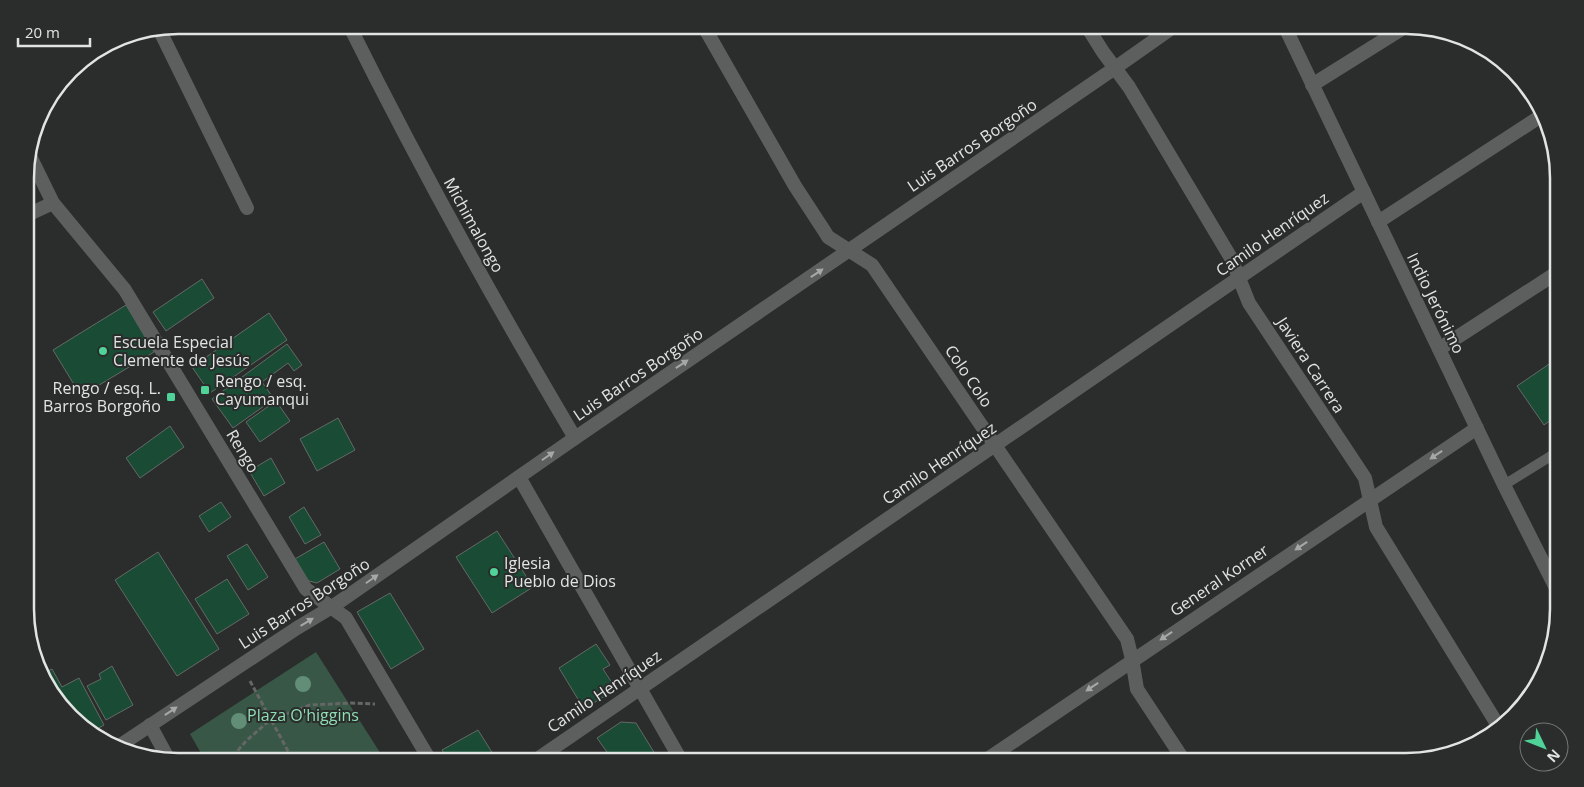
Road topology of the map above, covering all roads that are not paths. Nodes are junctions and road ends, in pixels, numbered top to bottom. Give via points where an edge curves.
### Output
1 (354, 34) edge
2 (708, 34) edge
3 (1092, 34) edge
4 (1163, 34) edge
5 (1288, 34) edge
6 (1394, 34) edge
7 (162, 35) edge
8 (1115, 68) junction
9 (1312, 85) junction
10 (1537, 119) edge
11 (34, 165) edge
12 (1364, 192) junction
13 (53, 203) junction
14 (248, 208) dead end
15 (34, 212) edge
16 (1378, 222) junction
17 (849, 250) junction
18 (1550, 277) edge
19 (1239, 278) junction
20 (1439, 348) junction
21 (1477, 428) junction
22 (575, 438) junction
23 (995, 445) junction
24 (1550, 457) edge
25 (518, 477) junction
26 (1504, 485) junction
27 (1371, 499) junction
28 (1550, 576) edge
29 (332, 607) junction
30 (1132, 659) junction
31 (640, 689) junction
32 (1496, 722) edge
33 (150, 725) junction
34 (124, 743) edge
35 (165, 752) edge
36 (426, 753) edge
37 (545, 753) edge
38 (677, 753) edge
39 (996, 753) edge
40 (1179, 753) edge

1 - 22 street, Michimalongo via 506,321
2 - 17 street, Colo Colo via 828,237
3 - 8 street, Javiera Carrera
4 - 8 street, Luis Barros Borgoño
5 - 9 street, Indio Jerónimo
6 - 9 street
7 - 14 street
8 - 17 street, Luis Barros Borgoño
8 - 19 street, Javiera Carrera via 1226,250
9 - 12 street, Indio Jerónimo
10 - 16 street
11 - 13 street, Rengo
12 - 16 street, Indio Jerónimo
12 - 19 street, Camilo Henríquez
13 - 15 street
13 - 29 street, Rengo via 126,290 306,589
16 - 20 street, Indio Jerónimo
22 -> 17 street, Luis Barros Borgoño
17 - 23 street, Colo Colo via 872,265
18 - 20 street
19 - 23 street, Camilo Henríquez
19 - 27 street, Javiera Carrera via 1249,303 1365,478
20 - 21 street, Indio Jerónimo
21 - 26 street, Indio Jerónimo
21 -> 27 street, General Korner
25 -> 22 street, Luis Barros Borgoño
23 - 30 street, Colo Colo via 1127,639
23 - 31 street, Camilo Henríquez
24 - 26 lane
29 -> 25 street, Luis Barros Borgoño
25 - 31 street
26 - 28 street, Indio Jerónimo
27 -> 30 street, General Korner
27 - 32 street, Javiera Carrera via 1376,528
33 -> 29 street, Luis Barros Borgoño
29 - 36 street, Rengo via 346,618
30 -> 39 street, General Korner
30 - 40 street, Colo Colo via 1137,689
31 - 37 street, Camilo Henríquez
31 - 38 street
33 - 34 street, Luis Barros Borgoño
33 - 35 street

